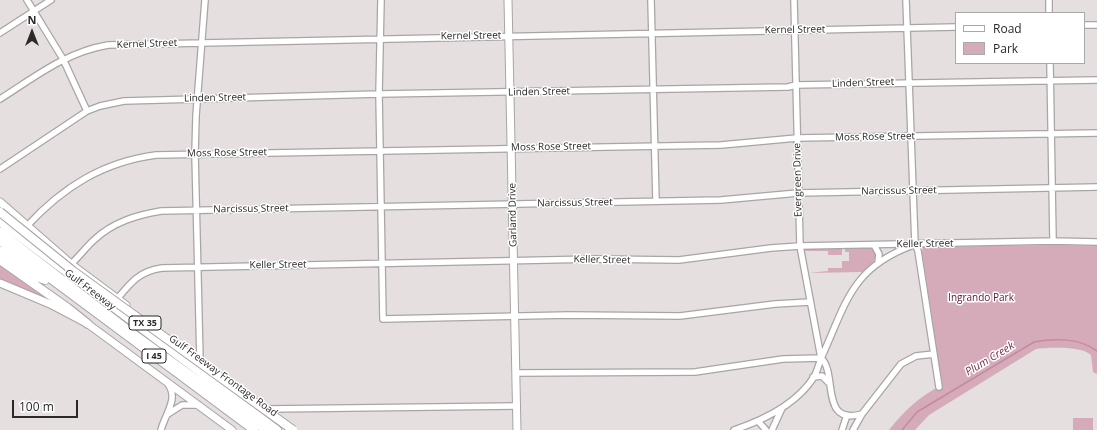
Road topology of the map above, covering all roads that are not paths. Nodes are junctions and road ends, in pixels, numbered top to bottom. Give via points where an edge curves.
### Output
1 (26, 0) edge
2 (51, 0) edge
3 (205, 0) edge
4 (380, 0) edge
5 (508, 0) edge
6 (651, 0) edge
7 (794, 0) edge
8 (906, 0) edge
9 (1049, 0) edge
10 (34, 11) junction
11 (1049, 12) edge
12 (1085, 25) edge
13 (1097, 25) edge
14 (955, 27) edge
15 (907, 28) junction
16 (795, 30) junction
17 (0, 32) edge
18 (652, 33) junction
19 (510, 36) junction
20 (379, 38) junction
21 (202, 42) junction
22 (62, 59) junction
23 (1050, 64) edge
24 (1050, 80) junction
25 (1097, 80) edge
26 (909, 82) junction
27 (796, 85) junction
28 (653, 90) junction
29 (510, 92) junction
30 (379, 94) junction
31 (198, 99) junction
32 (0, 100) edge
33 (88, 111) junction
34 (1097, 132) edge
35 (1051, 134) junction
36 (911, 136) junction
37 (797, 138) junction
38 (655, 146) junction
39 (511, 148) junction
40 (380, 150) junction
41 (195, 154) junction
42 (0, 170) edge
43 (1097, 186) edge
44 (1052, 188) junction
45 (913, 191) junction
46 (798, 193) junction
47 (656, 201) junction
48 (0, 202) edge
49 (513, 204) junction
50 (381, 207) junction
51 (197, 210) junction
52 (0, 212) edge
53 (0, 222) edge
54 (27, 226) junction
55 (0, 232) edge
56 (20, 237) junction
57 (0, 241) edge
58 (1054, 241) junction
59 (1097, 242) edge
60 (915, 244) junction
61 (874, 245) junction
62 (800, 246) junction
63 (0, 251) edge
64 (0, 260) edge
65 (514, 260) junction
66 (382, 263) junction
67 (878, 263) junction
68 (71, 264) junction
69 (199, 266) junction
70 (0, 283) edge
71 (54, 283) junction
72 (118, 298) junction
73 (810, 302) junction
74 (514, 316) junction
75 (88, 324) junction
76 (934, 354) junction
77 (821, 358) junction
78 (200, 360) junction
79 (516, 373) junction
80 (814, 377) junction
81 (166, 382) junction
82 (829, 384) junction
83 (939, 387) dead end
84 (198, 405) junction
85 (517, 406) junction
86 (782, 408) junction
87 (267, 409) junction
88 (862, 414) junction
89 (847, 415) junction
90 (165, 417) junction
91 (758, 421) junction
92 (161, 430) edge
93 (232, 430) edge
94 (254, 430) edge
95 (266, 430) edge
96 (277, 430) edge
97 (293, 430) edge
98 (297, 430) edge
99 (517, 430) edge
100 (734, 430) edge
101 (766, 430) edge
102 (772, 430) edge
103 (842, 430) edge
104 (853, 430) edge

1 - 10 street
2 - 10 street
3 - 21 street
4 - 20 street
5 - 19 main road, Garland Drive
6 - 18 street
7 - 16 street, Evergreen Drive
8 - 15 street
9 - 11 street
10 - 17 street
10 - 22 street
12 - 13 street
14 - 15 street, Kernel Street
15 - 16 street, Kernel Street
15 - 26 street
16 - 18 street, Kernel Street
16 - 27 street, Evergreen Drive
18 - 19 street, Kernel Street
18 - 28 street
19 - 20 street, Kernel Street
19 - 29 main road, Garland Drive
20 - 21 street, Kernel Street
20 - 30 street
21 - 22 street, Kernel Street via 108,45 88,48
21 - 31 street
22 - 32 street, Kernel Street
22 - 33 street
23 - 24 street
24 - 25 street, Linden Street
24 - 26 street, Linden Street
24 - 35 street
26 - 27 street, Linden Street
26 - 36 street
27 - 28 street, Linden Street
27 - 37 street, Evergreen Drive
28 - 29 street, Linden Street
28 - 38 street
29 - 30 street, Linden Street
29 - 39 main road, Garland Drive
30 - 31 street, Linden Street
30 - 40 street
31 - 33 street, Linden Street via 124,101
31 - 41 street
33 - 42 street, Linden Street
34 - 35 street, Moss Rose Street
35 - 36 street, Moss Rose Street
35 - 44 street
36 - 37 street, Moss Rose Street
36 - 45 street
37 - 38 street, Moss Rose Street via 721,145
37 - 46 street, Evergreen Drive
38 - 39 street, Moss Rose Street
38 - 47 street
39 - 40 street, Moss Rose Street
39 - 49 main road, Garland Drive
40 - 41 street, Moss Rose Street
40 - 50 street
41 - 51 street
41 - 54 street, Moss Rose Street via 143,156 107,167 59,195
43 - 44 street, Narcissus Street
44 - 45 street, Narcissus Street
44 - 58 street
45 - 46 street, Narcissus Street
45 - 60 street
46 - 47 street, Narcissus Street via 721,200
46 - 62 street, Evergreen Drive
47 - 49 street, Narcissus Street
48 - 54 main road, Gulf Freeway Frontage Road
49 - 50 street, Narcissus Street
49 - 65 main road, Garland Drive
50 - 51 street, Narcissus Street
50 - 66 street
51 - 68 street, Narcissus Street via 161,211 124,220 95,239
51 - 69 street
52 - 56 highway via 14,226
52 - 97 highway, TX 35, bridge via 73,271
53 - 56 highway, Gulf Freeway / I 45
54 - 68 main road, Gulf Freeway Frontage Road
55 - 95 highway, Gulf Freeway / I 45 via 122,326
56 - 96 highway, Gulf Freeway / I 45
57 - 71 highway, Gulf Freeway / I 45
58 - 59 street, Keller Street
58 - 60 street, Keller Street
60 - 61 street, Keller Street
60 - 67 street
60 - 76 street
61 - 62 street, Keller Street
61 - 67 street via 879,254
62 - 65 street, Keller Street via 679,260
62 - 73 street, Evergreen Drive
63 - 71 highway via 37,277
64 - 75 highway
65 - 66 street, Keller Street
65 - 74 main road, Garland Drive
66 - 69 street, Keller Street
66 - 74 street via 383,319
67 - 77 street via 868,271 847,298
68 - 72 main road, Gulf Freeway Frontage Road
69 - 72 street, Keller Street via 162,268 143,273 131,282
69 - 78 street
70 - 75 main road via 50,304
71 - 94 highway, Gulf Freeway / I 45
72 - 78 main road, Gulf Freeway Frontage Road
73 - 74 street via 680,316
73 - 77 street, Evergreen Drive
74 - 79 main road, Garland Drive
75 - 81 main road
76 - 83 street
76 - 88 street via 916,356 901,364
77 - 79 street via 783,359 695,372
77 - 80 street
77 - 82 street, Evergreen Drive via 829,374
78 - 87 main road, Gulf Freeway Frontage Road
79 - 85 main road, Garland Drive
80 - 82 street via 825,377
80 - 86 street
81 - 84 main road
81 - 90 street via 171,388 172,398
82 - 89 street, Evergreen Drive via 833,403 839,411
84 - 90 street via 187,404 177,407
84 - 93 main road
85 - 87 street
85 - 99 main road, Garland Drive
86 - 91 street
86 - 102 street
87 - 98 main road, Gulf Freeway Frontage Road
88 - 89 street
88 - 104 street
89 - 103 street
90 - 92 street
91 - 100 street
91 - 101 street

